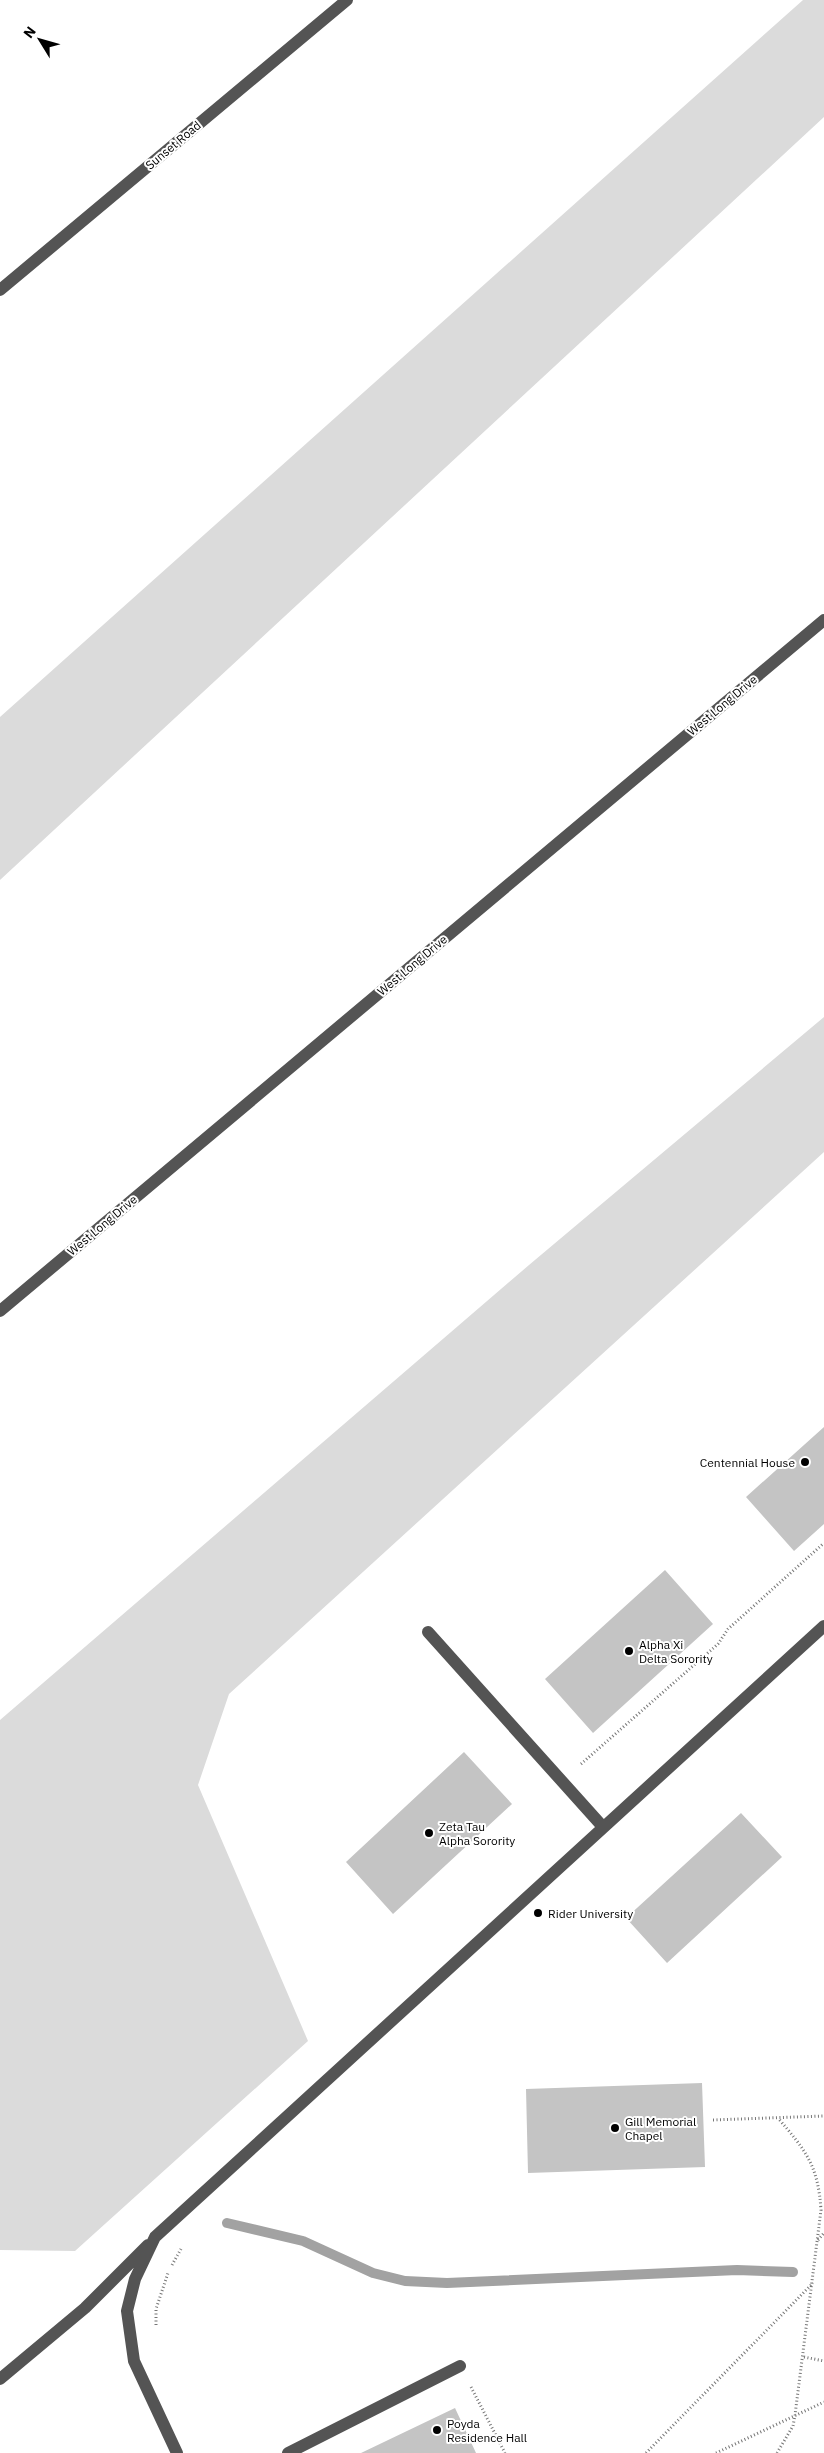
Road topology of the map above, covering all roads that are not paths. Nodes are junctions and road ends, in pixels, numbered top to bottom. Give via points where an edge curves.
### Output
1 (347, 0) edge
2 (0, 290) edge
3 (824, 620) edge
4 (0, 1311) edge
5 (824, 1626) edge
6 (428, 1632) dead end
7 (602, 1827) junction
8 (155, 2238) junction
9 (460, 2366) road end
10 (0, 2378) edge
11 (177, 2453) edge
12 (288, 2453) edge

1 - 2 street, Sunset Road
3 - 4 street, West Long Drive
5 - 7 street
6 - 7 street
7 - 8 street
8 - 10 street via 84,2308
8 - 11 street via 135,2279 127,2310 134,2361
9 - 12 street

